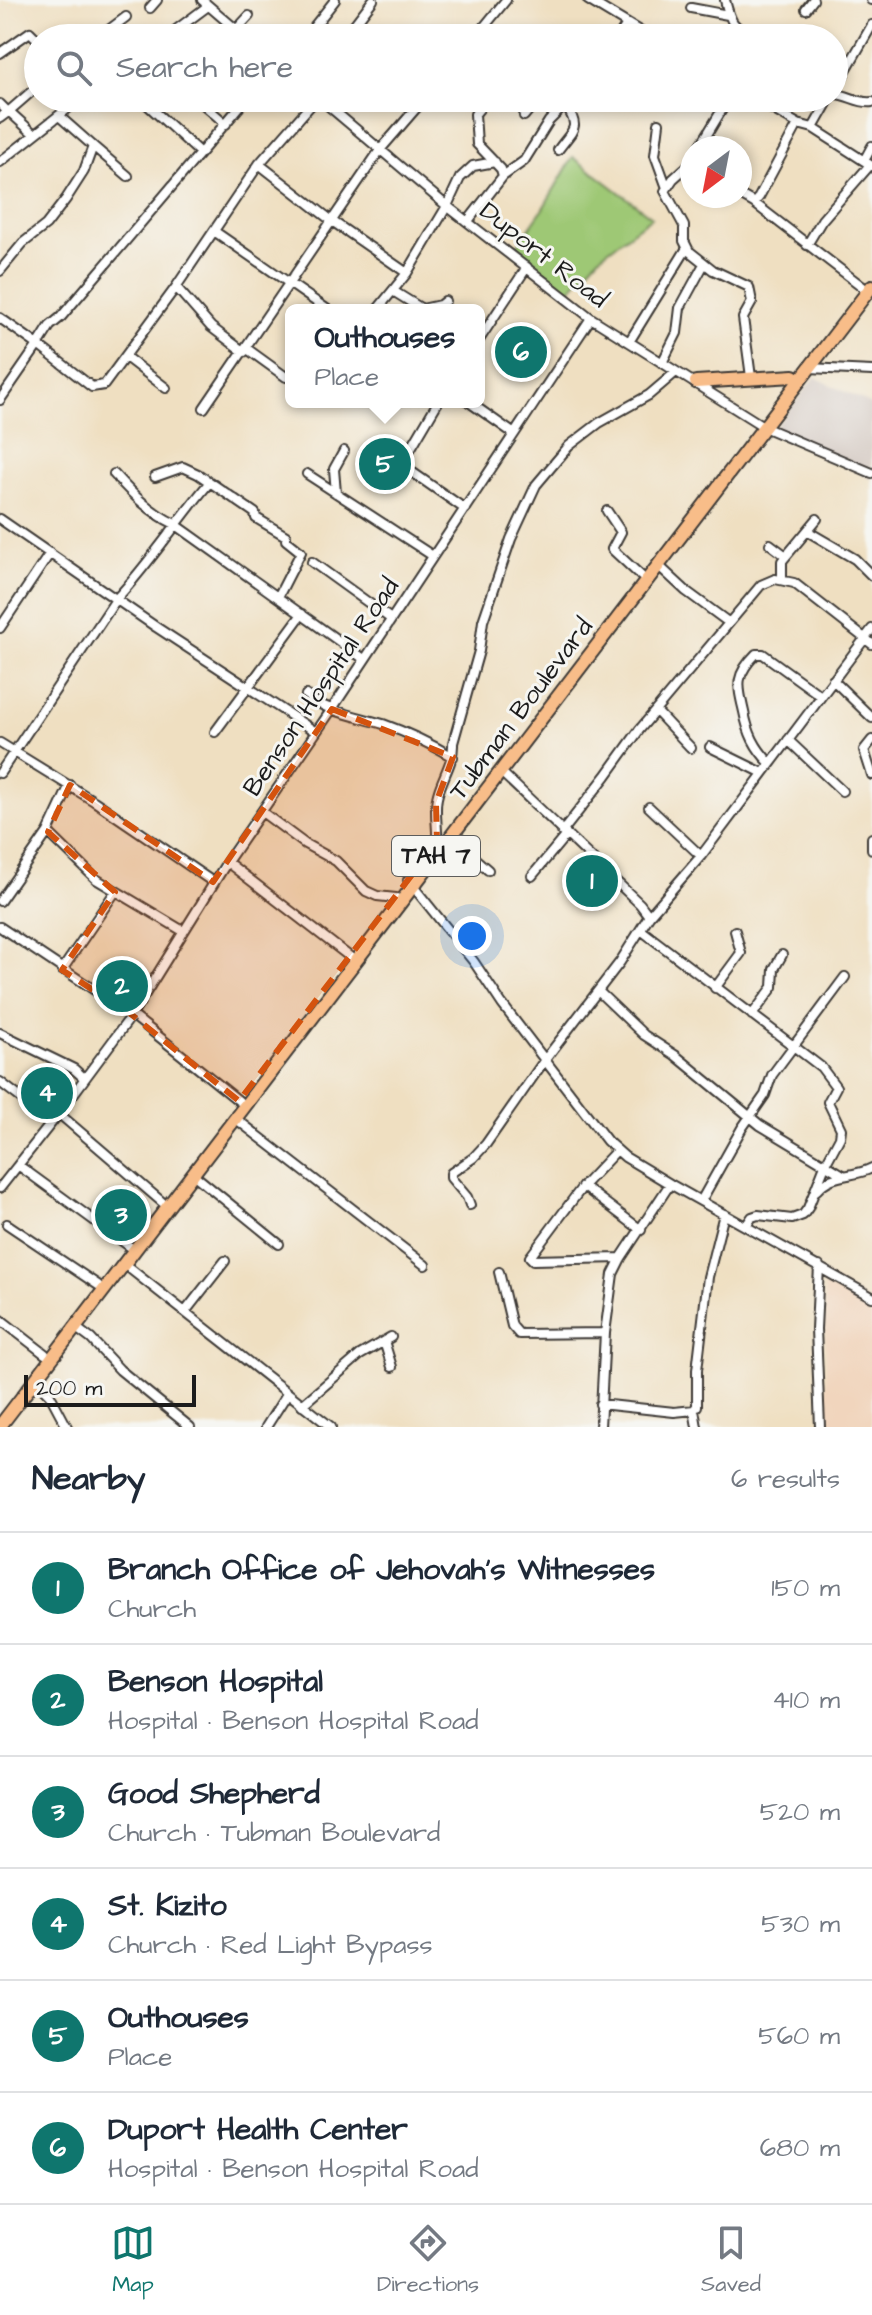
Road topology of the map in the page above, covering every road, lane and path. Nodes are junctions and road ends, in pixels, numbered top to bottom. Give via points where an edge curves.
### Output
1 (157, 0) edge
2 (335, 0) edge
3 (373, 0) edge
4 (506, 0) edge
5 (588, 0) edge
6 (725, 0) edge
7 (813, 0) edge
8 (205, 3) edge
9 (150, 8) dead end
10 (691, 8) dead end
11 (806, 9) dead end
12 (728, 15) junction
13 (249, 16) dead end
14 (126, 17) dead end
15 (117, 24) edge
16 (181, 24) edge
17 (229, 24) edge
18 (242, 24) edge
19 (316, 24) edge
20 (355, 24) edge
21 (486, 24) edge
22 (627, 24) edge
23 (733, 24) edge
24 (872, 25) edge
25 (24, 36) edge
26 (0, 53) edge
27 (848, 67) edge
28 (848, 96) edge
29 (24, 98) edge
30 (872, 102) edge
31 (0, 104) edge
32 (8, 112) junction
33 (64, 112) edge
34 (155, 112) edge
35 (212, 112) edge
36 (236, 112) edge
37 (305, 112) edge
38 (335, 112) edge
39 (413, 112) edge
40 (477, 112) edge
41 (527, 112) edge
42 (558, 112) edge
43 (573, 112) edge
44 (721, 112) edge
45 (777, 112) edge
46 (822, 112) edge
47 (59, 116) junction
48 (524, 116) dead end
49 (0, 118) edge
50 (659, 123) dead end
51 (226, 124) junction
52 (798, 124) junction
53 (813, 128) junction
54 (34, 134) junction
55 (706, 136) edge
56 (93, 146) junction
57 (872, 146) edge
58 (380, 150) junction
59 (558, 150) dead end
60 (200, 153) junction
61 (0, 162) edge
62 (495, 162) junction
63 (869, 163) edge
64 (259, 164) junction
65 (128, 176) dead end
66 (503, 176) junction
67 (680, 176) edge
68 (667, 188) junction
69 (754, 203) joint
70 (447, 206) junction
71 (332, 221) junction
72 (468, 221) junction
73 (214, 231) junction
74 (807, 245) junction
75 (687, 248) junction
76 (704, 264) junction
77 (527, 267) junction
78 (0, 271) edge
79 (407, 273) junction
80 (872, 275) edge
81 (290, 283) junction
82 (867, 286) edge
83 (176, 287) junction
84 (393, 291) junction
85 (445, 301) dead end
86 (320, 304) edge
87 (382, 304) edge
88 (414, 304) edge
89 (436, 304) edge
90 (0, 318) edge
91 (591, 318) junction
92 (485, 331) edge
93 (629, 342) junction
94 (38, 345) junction
95 (245, 350) junction
96 (127, 358) junction
97 (662, 363) junction
98 (808, 368) junction
99 (872, 371) edge
100 (676, 372) junction
101 (285, 376) edge
102 (794, 376) junction
103 (751, 377) junction
104 (696, 382) junction
105 (166, 388) dead end
106 (0, 400) edge
107 (204, 408) dead end
108 (434, 408) edge
109 (478, 408) edge
110 (763, 426) junction
111 (513, 433) junction
112 (344, 451) dead end
113 (872, 473) edge
114 (114, 474) dead end
115 (307, 474) dead end
116 (155, 477) dead end
117 (209, 483) junction
118 (336, 493) junction
119 (465, 509) junction
120 (607, 511) dead end
121 (0, 519) edge
122 (817, 519) dead end
123 (175, 524) junction
124 (807, 531) junction
125 (770, 544) dead end
126 (50, 553) junction
127 (433, 556) junction
128 (786, 556) junction
129 (312, 562) dead end
130 (658, 565) junction
131 (641, 576) junction
132 (872, 576) edge
133 (782, 579) junction
134 (278, 597) junction
135 (117, 598) junction
136 (302, 614) junction
137 (391, 619) junction
138 (728, 622) junction
139 (0, 628) edge
140 (872, 629) edge
141 (868, 641) edge
142 (364, 659) junction
143 (833, 680) junction
144 (248, 685) junction
145 (306, 695) dead end
146 (821, 696) junction
147 (332, 709) junction
148 (656, 711) junction
149 (872, 718) edge
150 (215, 732) dead end
151 (316, 732) junction
152 (788, 740) junction
153 (872, 740) edge
154 (0, 743) edge
155 (710, 747) dead end
156 (691, 748) dead end
157 (13, 751) junction
158 (453, 757) junction
159 (770, 763) junction
160 (501, 772) junction
161 (0, 773) edge
162 (763, 773) junction
163 (872, 775) edge
164 (70, 785) junction
165 (842, 791) dead end
166 (649, 807) dead end
167 (262, 812) junction
168 (48, 832) junction
169 (564, 833) junction
170 (450, 837) junction
171 (872, 838) edge
172 (437, 842) junction
173 (872, 849) edge
174 (701, 856) junction
175 (227, 862) junction
176 (488, 870) dead end
177 (532, 876) dead end
178 (213, 882) junction
179 (411, 883) junction
180 (115, 892) junction
181 (396, 898) junction
182 (0, 901) edge
183 (649, 916) junction
184 (0, 927) edge
185 (641, 930) junction
186 (183, 931) junction
187 (735, 931) dead end
188 (782, 955) dead end
189 (350, 957) junction
190 (62, 970) junction
191 (845, 977) dead end
192 (715, 988) junction
193 (598, 991) junction
194 (132, 1015) junction
195 (752, 1015) junction
196 (0, 1033) edge
197 (792, 1045) junction
198 (544, 1061) junction
199 (84, 1078) junction
200 (0, 1082) edge
201 (239, 1101) junction
202 (60, 1112) junction
203 (750, 1117) junction
204 (235, 1118) junction
205 (52, 1122) junction
206 (617, 1150) junction
207 (18, 1165) junction
208 (825, 1165) junction
209 (872, 1168) edge
210 (193, 1174) junction
211 (843, 1175) junction
212 (670, 1184) junction
213 (583, 1186) junction
214 (0, 1188) edge
215 (812, 1198) junction
216 (701, 1201) junction
217 (162, 1202) junction
218 (470, 1205) dead end
219 (724, 1214) junction
220 (7, 1224) dead end
221 (746, 1226) junction
222 (641, 1230) junction
223 (279, 1244) dead end
224 (129, 1246) junction
225 (621, 1258) junction
226 (225, 1261) dead end
227 (124, 1264) junction
228 (425, 1265) dead end
229 (819, 1266) junction
230 (499, 1272) dead end
231 (98, 1285) junction
232 (872, 1297) edge
233 (185, 1312) junction
234 (0, 1319) edge
235 (75, 1327) junction
236 (605, 1333) junction
237 (45, 1354) junction
238 (392, 1367) dead end
239 (35, 1380) junction
240 (287, 1394) junction
241 (600, 1404) junction
242 (302, 1405) junction
243 (694, 1410) junction
244 (0, 1414) edge
245 (0, 1426) edge
246 (67, 1427) edge
247 (190, 1427) edge
248 (266, 1427) edge
249 (331, 1427) edge
250 (600, 1427) edge
251 (697, 1427) edge
252 (820, 1427) edge

1 - 9 street
2 - 19 street
3 - 20 street
4 - 21 street
5 - 22 street
6 - 12 street
7 - 11 street
8 - 16 street
8 - 17 street
10 - 12 street
12 - 23 street
13 - 18 street
14 - 15 street
24 - 27 street
25 - 26 street
28 - 30 street
29 - 32 street
31 - 32 street
32 - 49 street
32 - 54 street
33 - 47 street
34 - 60 street
35 - 51 street
36 - 51 street
37 - 64 street
38 - 58 street, Duport Road
39 - 58 street
40 - 62 street via 477,144
41 - 48 street
42 - 66 street via 524,161
43 - 59 street via 575,127
44 - 55 street
45 - 52 street
46 - 53 street
47 - 54 street
47 - 56 street
50 - 68 street via 655,155
51 - 60 street
52 - 53 street
52 - 69 street
53 - 63 street
54 - 61 street
56 - 65 street
56 - 78 street via 66,199
57 - 63 street
58 - 70 street, Duport Road
58 - 71 street
60 - 94 street
62 - 66 street
62 - 70 street via 464,173
63 - 74 street
64 - 71 street
64 - 73 street
66 - 72 street
67 - 68 street
68 - 75 street via 684,226
69 - 74 street
70 - 72 street, Duport Road
70 - 79 street
71 - 79 street
71 - 81 street
72 - 77 street, Duport Road
73 - 81 street
73 - 83 street
74 - 82 street
75 - 76 street
75 - 93 street
76 - 97 street via 680,308 677,333
76 - 103 street via 746,284 753,295 743,318
77 - 91 street, Duport Road
77 - 92 street
79 - 84 street
80 - 82 highway, Tubman Boulevard / TAH 7
81 - 86 street
81 - 95 street
82 - 98 highway, Tubman Boulevard / TAH 7
82 - 102 highway, Tubman Boulevard / TAH 7
83 - 95 street via 211,327
83 - 96 street
84 - 87 street
84 - 88 street
85 - 89 street
90 - 94 street
91 - 93 street, Duport Road
91 - 111 street, Benson Hospital Road
93 - 97 street, Duport Road
94 - 96 street via 97,388
94 - 106 street
95 - 101 street
95 - 107 street
96 - 105 street
97 - 100 street, Duport Road
98 - 99 street
98 - 110 highway, Tubman Boulevard / TAH 7
100 - 104 street, Duport Road
100 - 158 street via 569,446 536,485 483,621
102 - 103 highway
102 - 110 highway, Tubman Boulevard / TAH 7
103 - 104 highway
104 - 110 street, Duport Road
108 - 119 street via 405,463
109 - 111 street
110 - 113 street, Duport Road
110 - 130 highway, Tubman Boulevard / TAH 7
110 - 131 highway, Tubman Boulevard / TAH 7
111 - 119 street, Benson Hospital Road
112 - 118 street via 334,469
114 - 123 street via 144,504
115 - 118 street
116 - 117 street via 183,467
117 - 123 street
117 - 134 street via 301,552
118 - 127 street
119 - 127 street, Benson Hospital Road
120 - 131 street via 621,532 610,547
121 - 126 street
122 - 124 street
123 - 134 street
123 - 135 street
124 - 128 street
124 - 132 street via 855,559
125 - 128 street
126 - 135 street
126 - 139 street
127 - 137 street, Benson Hospital Road
128 - 133 street
129 - 137 street
130 - 138 street
130 - 160 highway, Tubman Boulevard / TAH 7
131 - 172 highway, Tubman Boulevard / TAH 7
133 - 138 street via 761,585
133 - 141 street
134 - 136 street
135 - 144 street
135 - 157 street
136 - 142 street
136 - 144 street
137 - 142 street, Benson Hospital Road
138 - 148 street
140 - 141 street
141 - 143 street
142 - 147 street, Benson Hospital Road
143 - 146 street
143 - 149 street
144 - 150 street
144 - 151 street
145 - 147 street
146 - 152 street
146 - 159 street via 763,654 748,662 738,698 751,740
147 - 151 street, Benson Hospital Road
147 - 158 street via 407,734
148 - 156 street
148 - 169 street
151 - 167 street, Benson Hospital Road
152 - 159 street
152 - 165 street
153 - 163 street via 864,750
154 - 157 street
155 - 162 street
157 - 161 street
157 - 164 street
158 - 172 street via 436,803
159 - 162 street
160 - 169 street
160 - 170 highway, Tubman Boulevard / TAH 7
162 - 174 street
164 - 168 street
164 - 178 street
166 - 174 street
167 - 175 street, Benson Hospital Road
167 - 181 street via 336,861 366,891
168 - 180 street
168 - 182 street
169 - 177 street
169 - 183 street
170 - 176 street
170 - 179 highway, Tubman Boulevard / TAH 7
171 - 173 street
172 - 179 highway, Tubman Boulevard / TAH 7
174 - 183 street
175 - 178 street, Benson Hospital Road
175 - 189 street
178 - 186 street, Benson Hospital Road
179 - 181 highway, Tubman Boulevard / TAH 7
179 - 198 street
179 - 204 highway, Tubman Boulevard / TAH 7
180 - 186 street
180 - 190 street
181 - 189 highway, Tubman Boulevard / TAH 7
183 - 185 street
184 - 190 street
185 - 192 street
185 - 193 street
186 - 194 street, Benson Hospital Road
187 - 192 street via 741,953
188 - 195 street via 773,987
189 - 201 highway, Tubman Boulevard / TAH 7
190 - 194 street
191 - 197 street
192 - 195 street
193 - 198 street
193 - 203 street via 638,1030
194 - 199 street, Benson Hospital Road
194 - 201 street
195 - 197 street
196 - 199 street
197 - 203 street
197 - 208 street via 821,1067 836,1087 828,1102 841,1129
198 - 206 street
198 - 218 street via 486,1144 451,1173
199 - 202 street, Benson Hospital Road
200 - 205 street
201 - 217 highway, Tubman Boulevard / TAH 7
202 - 205 street, Benson Hospital Road
202 - 217 street
203 - 208 street
203 - 216 street
204 - 210 highway, Tubman Boulevard / TAH 7
204 - 228 street
205 - 207 street, Benson Hospital Road
206 - 212 street
206 - 213 street
207 - 214 street, Benson Hospital Road
207 - 224 street
208 - 211 street
208 - 215 street
209 - 211 street
210 - 223 street
210 - 227 highway, Tubman Boulevard / TAH 7
211 - 215 street via 825,1182
212 - 216 street
212 - 222 street
213 - 222 street
213 - 225 street via 531,1259
215 - 221 street via 797,1218 758,1215
216 - 219 street
217 - 224 highway, Tubman Boulevard / TAH 7
219 - 221 street
219 - 243 street via 708,1277
220 - 231 street
221 - 229 street
222 - 225 street
224 - 231 highway, Tubman Boulevard / TAH 7
225 - 236 street via 613,1274
226 - 233 street
227 - 233 street
227 - 235 highway, Tubman Boulevard / TAH 7
229 - 232 street
229 - 252 street
230 - 236 street via 512,1326 519,1334
231 - 237 highway, Tubman Boulevard / TAH 7
233 - 240 street
234 - 237 street
235 - 239 highway, Tubman Boulevard / TAH 7
235 - 247 street
236 - 241 street
237 - 244 highway, Tubman Boulevard / TAH 7
238 - 242 street via 387,1339
239 - 245 highway, Tubman Boulevard / TAH 7
239 - 246 street
240 - 242 street
240 - 248 street
241 - 243 street
241 - 250 street
242 - 249 street
243 - 251 street

